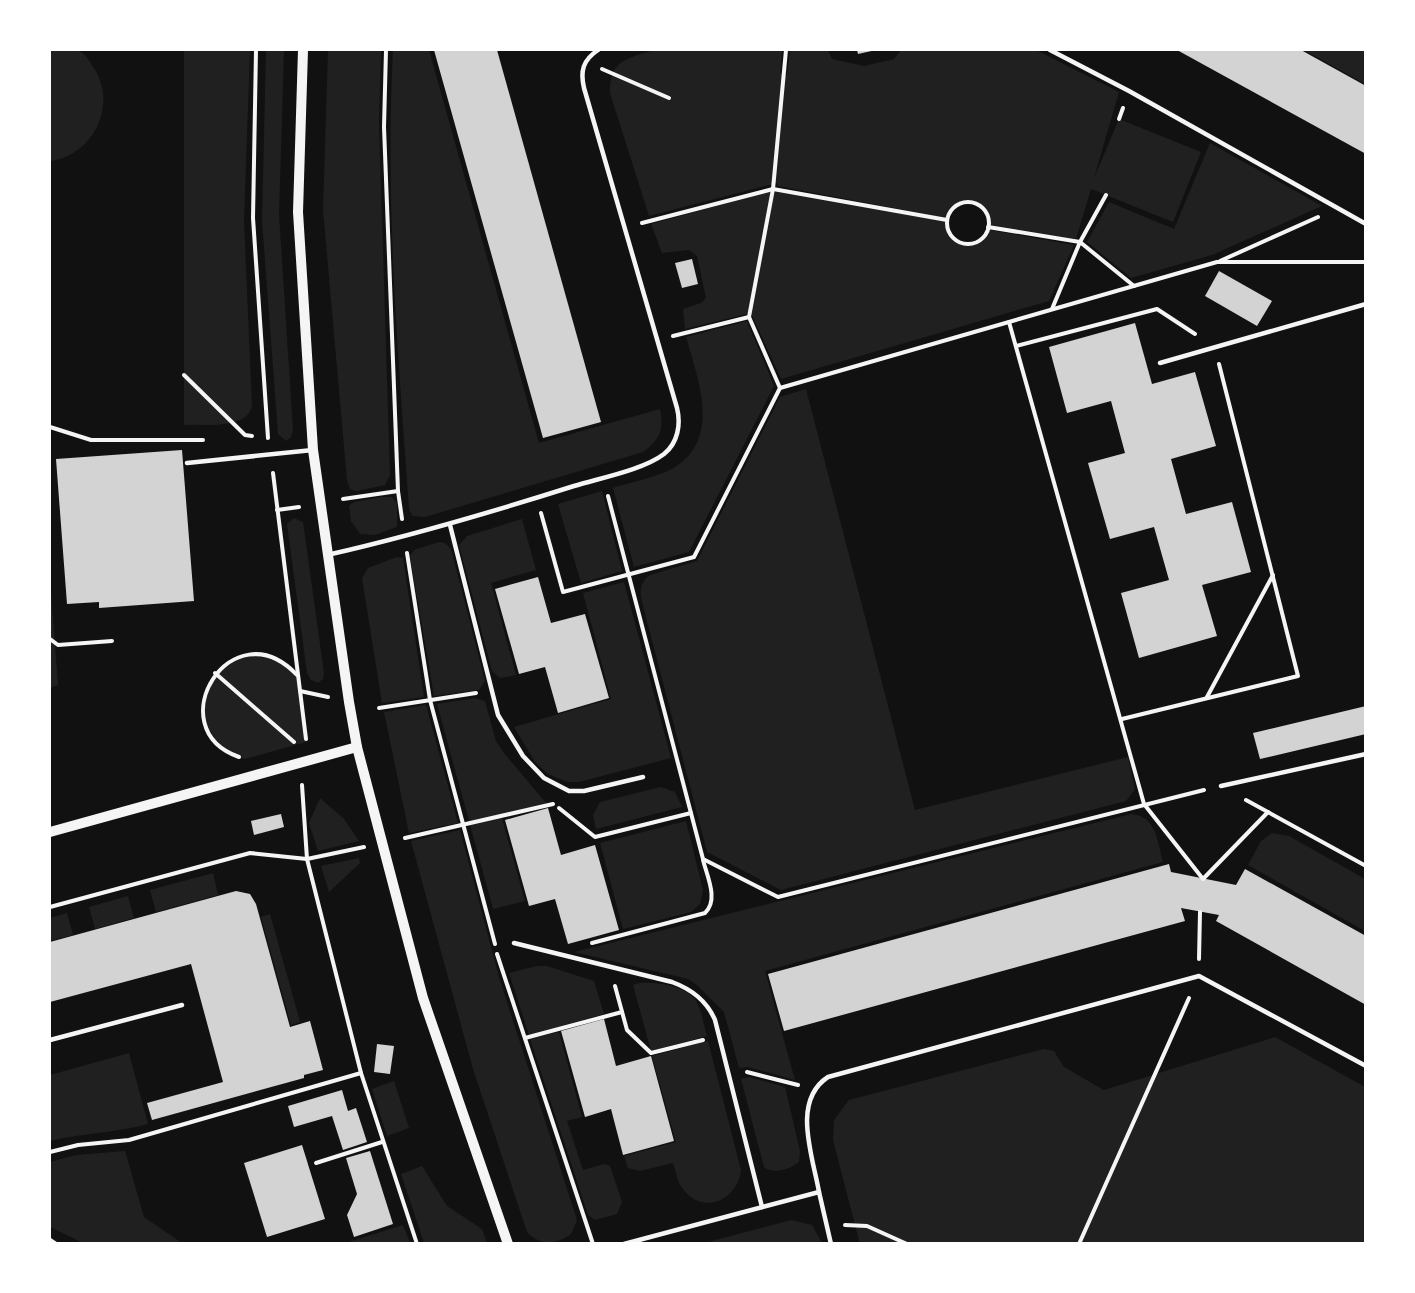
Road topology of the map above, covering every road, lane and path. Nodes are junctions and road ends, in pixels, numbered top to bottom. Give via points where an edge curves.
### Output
1 (256, 50) edge
2 (303, 50) edge
3 (386, 50) edge
4 (598, 50) edge
5 (786, 50) edge
6 (1050, 50) edge
7 (623, 78) dead end
8 (669, 98) dead end
9 (773, 189) junction
10 (1106, 195) dead end
11 (1338, 208) junction
12 (664, 217) dead end
13 (947, 220) junction
14 (1365, 224) edge
15 (988, 227) junction
16 (1080, 242) junction
17 (1217, 262) junction
18 (1365, 262) edge
19 (1134, 286) junction
20 (1365, 304) edge
21 (1052, 309) junction
22 (749, 317) junction
23 (1010, 322) junction
24 (658, 340) junction
25 (1016, 346) junction
26 (1214, 348) junction
27 (1160, 363) dead end
28 (184, 375) dead end
29 (780, 388) junction
30 (50, 427) edge
31 (245, 435) junction
32 (236, 438) dead end
33 (215, 440) dead end
34 (313, 450) junction
35 (187, 463) dead end
36 (272, 469) dead end
37 (604, 477) junction
38 (398, 490) junction
39 (536, 498) junction
40 (343, 500) dead end
41 (303, 506) dead end
42 (277, 510) junction
43 (450, 525) junction
44 (404, 538) junction
45 (327, 555) junction
46 (1274, 574) junction
47 (629, 575) junction
48 (50, 639) edge
49 (112, 641) dead end
50 (215, 673) junction
51 (297, 675) junction
52 (300, 691) junction
53 (492, 691) junction
54 (329, 697) dead end
55 (1207, 698) junction
56 (430, 700) junction
57 (379, 708) dead end
58 (1122, 718) junction
59 (357, 747) junction
60 (1365, 754) edge
61 (245, 759) dead end
62 (643, 777) dead end
63 (302, 785) dead end
64 (1221, 786) junction
65 (1144, 804) junction
66 (1268, 812) junction
67 (691, 813) junction
68 (463, 826) junction
69 (50, 832) edge
70 (405, 838) dead end
71 (365, 847) dead end
72 (703, 859) junction
73 (307, 860) junction
74 (1365, 866) edge
75 (50, 907) edge
76 (1200, 912) dead end
77 (514, 943) dead end
78 (556, 953) junction
79 (610, 966) junction
80 (1199, 976) junction
81 (182, 1005) dead end
82 (622, 1012) junction
83 (719, 1036) junction
84 (525, 1038) junction
85 (50, 1040) edge
86 (1365, 1066) edge
87 (749, 1072) dead end
88 (361, 1073) junction
89 (814, 1089) junction
90 (382, 1142) junction
91 (50, 1152) edge
92 (316, 1163) dead end
93 (819, 1192) junction
94 (762, 1207) junction
95 (867, 1226) dead end
96 (50, 1240) edge
97 (56, 1244) edge
98 (417, 1244) edge
99 (508, 1244) edge
100 (593, 1244) edge
101 (624, 1244) edge
102 (831, 1244) edge
103 (908, 1244) edge
104 (1079, 1244) edge

1 - 31 path via 253,218 268,438
2 - 34 street via 298,212
3 - 38 path via 384,139
4 - 24 lane via 585,61 584,88
5 - 9 path
6 - 11 lane
7 - 8 path
9 - 12 path
9 - 13 path
9 - 22 path
10 - 16 path
11 - 14 lane
11 - 17 path
13 - 15 path via 954,239 967,244 979,241
13 - 15 path via 960,204 974,204 985,211
15 - 16 path
16 - 19 path
16 - 21 path
17 - 18 path
17 - 19 path
19 - 21 path
20 - 26 lane
21 - 23 path
22 - 24 path
22 - 29 path
23 - 25 path
23 - 29 path
24 - 37 lane via 678,413 675,442 655,459
25 - 26 path via 1157,309
25 - 58 path
26 - 27 lane
26 - 46 path
28 - 31 path
29 - 47 path via 694,557
30 - 33 path via 91,440
31 - 32 path
34 - 35 lane
34 - 45 street
36 - 42 path
37 - 39 lane
37 - 47 path
38 - 40 path
38 - 44 path
39 - 43 lane
39 - 47 path via 563,592
41 - 42 path
42 - 51 path
43 - 44 lane
43 - 53 lane
44 - 45 lane
44 - 56 path
45 - 59 street
46 - 55 path
46 - 55 path via 1298,676
47 - 67 path
48 - 49 path via 58,645
50 - 51 path via 236,658 256,655 280,661
50 - 52 path via 297,745 306,742
50 - 61 path via 203,703 207,728 221,747
51 - 52 path
52 - 54 path
53 - 56 path
53 - 62 lane via 498,715 516,747 557,786 580,792
55 - 58 path
56 - 57 path
56 - 68 path
58 - 65 path
59 - 69 street
59 - 99 street via 423,998
60 - 64 lane
63 - 73 path
64 - 65 path
64 - 66 path
65 - 66 path via 1203,879
65 - 72 path via 778,897
66 - 74 path
67 - 68 path via 595,837 554,804
67 - 72 path
68 - 70 path
68 - 84 path
71 - 73 path
72 - 78 path via 712,898 705,913
73 - 75 path via 250,853
73 - 88 path
76 - 80 path
77 - 78 lane
78 - 79 lane
79 - 82 path
79 - 83 lane via 690,990 710,1011
80 - 86 lane
80 - 89 lane via 833,1075
80 - 104 path
81 - 85 lane
82 - 83 path via 627,1030 651,1053
82 - 84 path
83 - 94 lane
84 - 100 path
87 - 89 path
88 - 90 path
88 - 91 path via 129,1140 78,1144
89 - 93 lane via 806,1118
90 - 92 path
90 - 98 path
93 - 94 lane
93 - 102 lane
94 - 101 lane
95 - 103 path
96 - 97 lane

